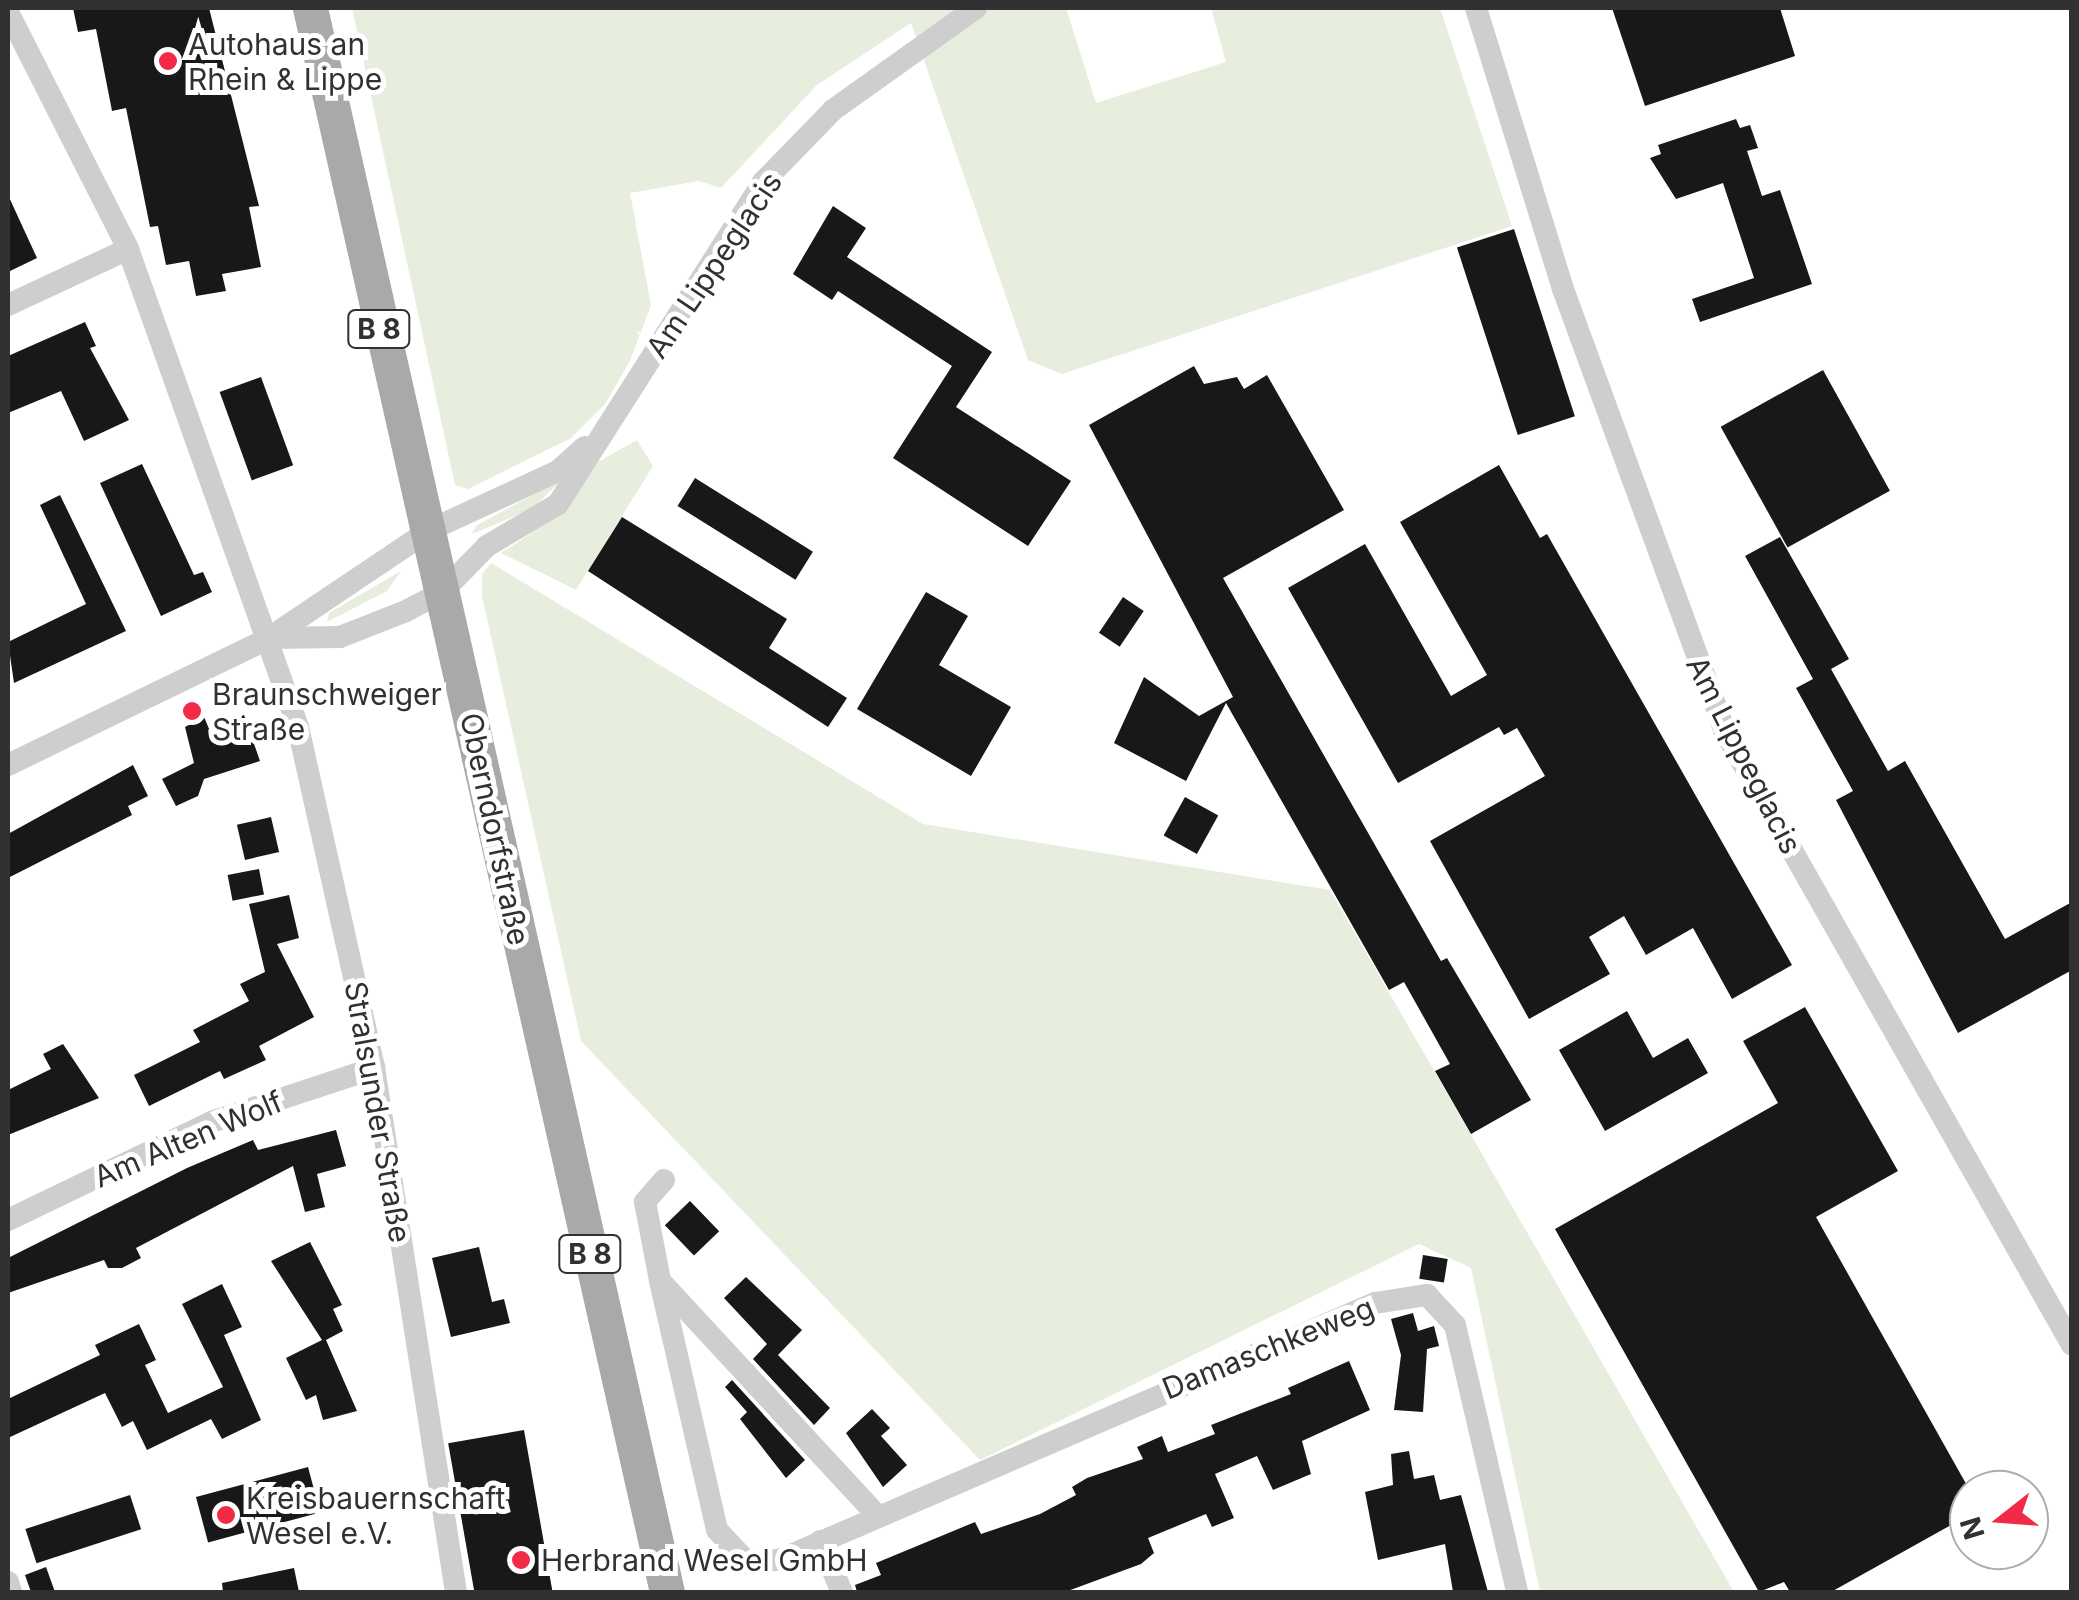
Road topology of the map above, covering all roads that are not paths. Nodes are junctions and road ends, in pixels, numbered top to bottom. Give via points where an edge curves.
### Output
1 (310, 8) edge
2 (976, 8) edge
3 (1476, 8) edge
4 (8, 12) edge
5 (128, 249) junction
6 (8, 304) edge
7 (608, 427) junction
8 (443, 525) junction
9 (442, 592) junction
10 (269, 638) junction
11 (8, 764) edge
12 (374, 1068) junction
13 (664, 1180) dead end
14 (8, 1220) edge
15 (660, 1280) junction
16 (2072, 1346) edge
17 (877, 1516) junction
18 (820, 1541) junction
19 (8, 1582) edge
20 (11, 1592) edge
21 (456, 1592) edge
22 (667, 1592) edge
23 (842, 1592) edge
24 (1516, 1592) edge

1 - 8 main road, Oberndorfstraße / B 8
2 - 7 street, Am Lippeglacis via 833,110 763,182
3 - 16 street, Am Lippeglacis via 1563,289 1725,732
4 - 5 street
5 - 6 street
5 - 10 street
7 - 8 street, Am Lippeglacis via 558,470
7 - 9 street, Am Lippeglacis via 558,504 487,546
8 - 9 main road, Oberndorfstraße / B 8
8 - 10 street, Am Lippeglacis
9 - 10 street via 340,637
9 - 22 main road, Oberndorfstraße / B 8
10 - 11 street, Am Lippeglacis
10 - 12 street, Stralsunder Straße via 298,727
12 - 14 street, Am Alten Wolf via 214,1121
12 - 21 street, Stralsunder Straße
13 - 15 street, Damaschkeweg via 645,1202
15 - 17 street
15 - 18 street, Damaschkeweg via 717,1530 748,1563
17 - 18 street, Damaschkeweg
17 - 24 street, Damaschkeweg via 1375,1303 1426,1295 1443,1304 1455,1325
18 - 23 street
19 - 20 street

